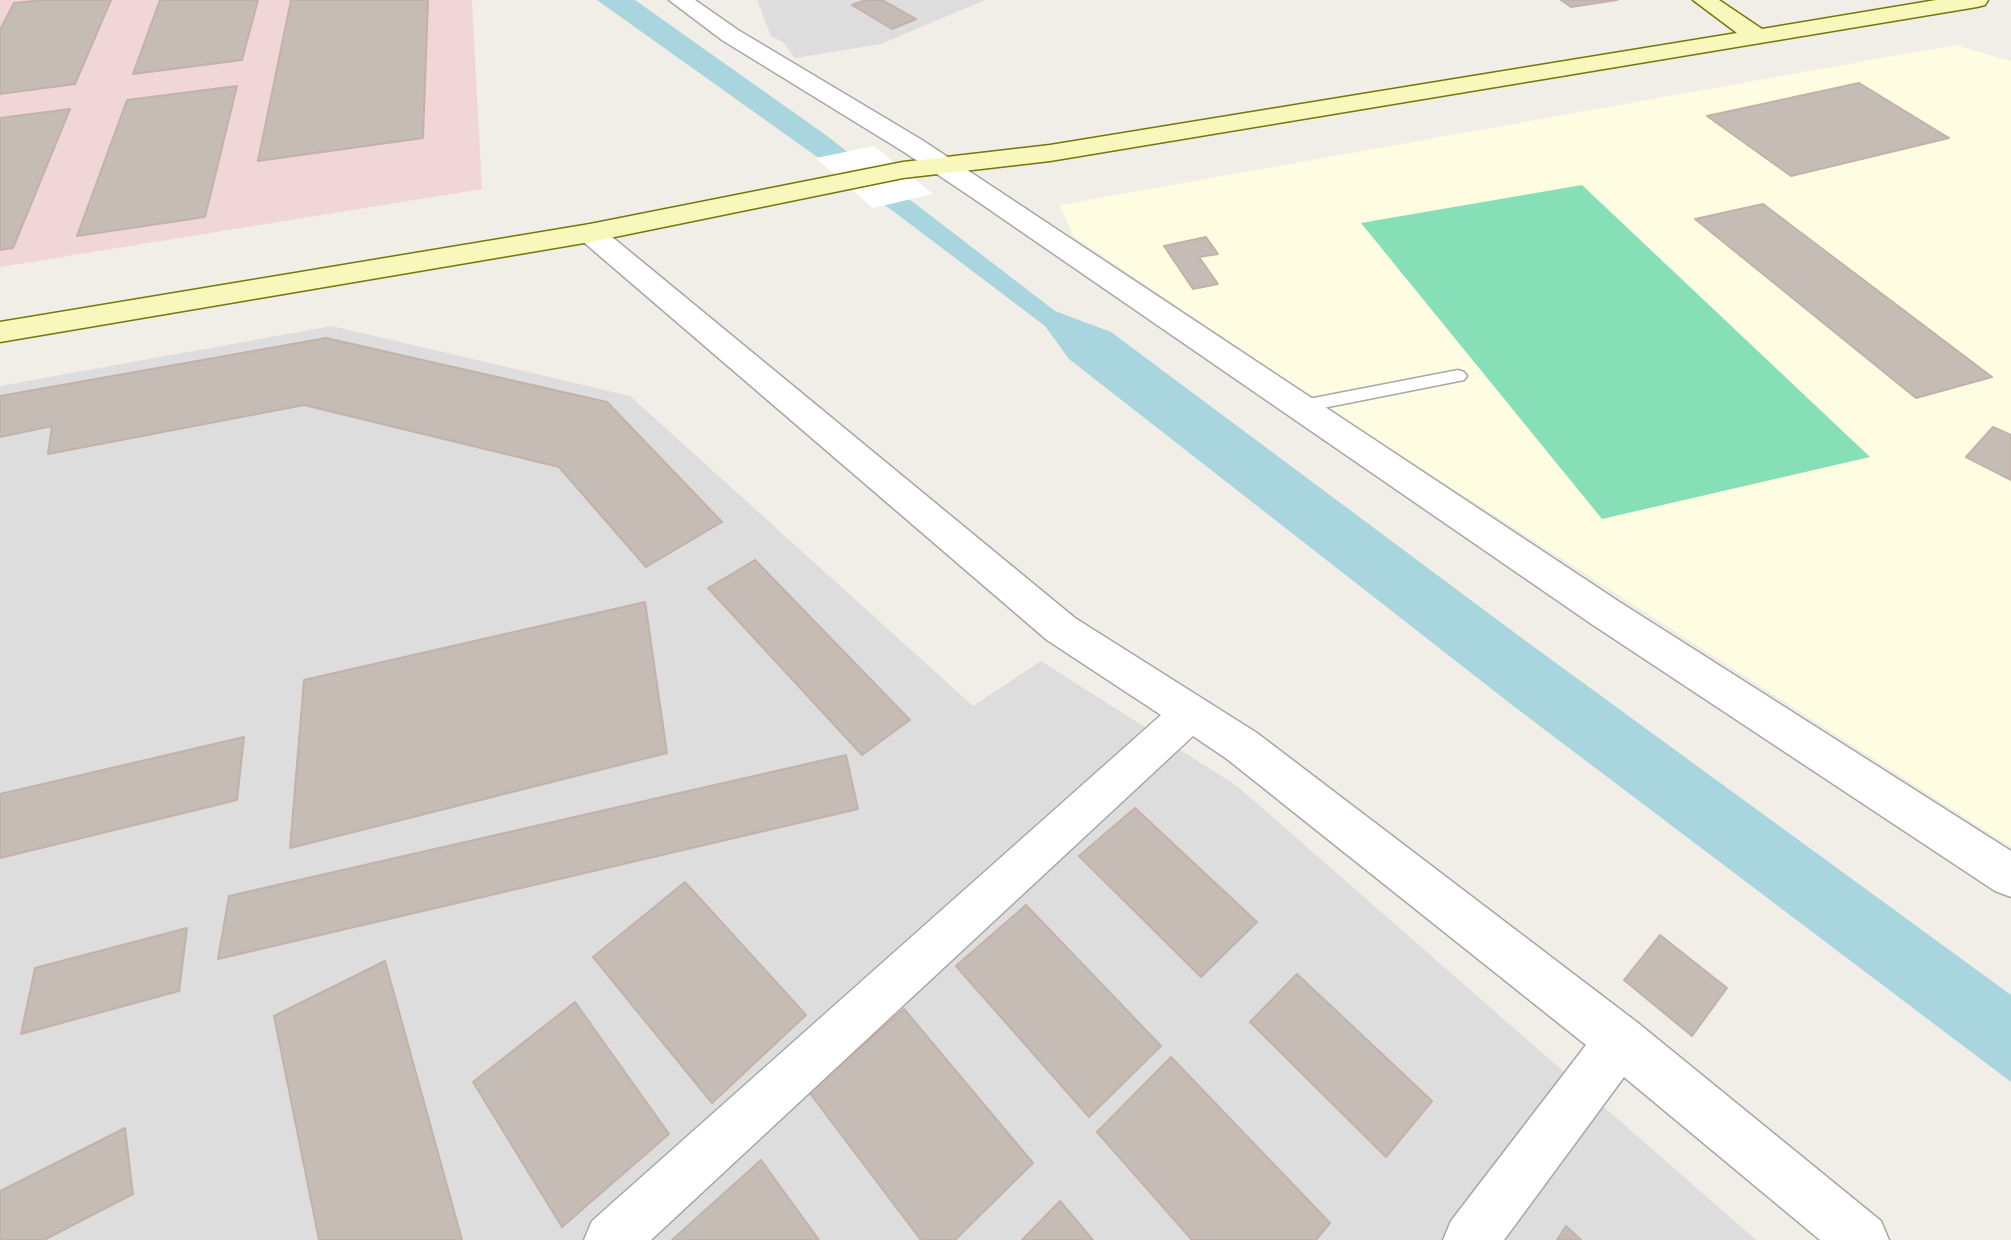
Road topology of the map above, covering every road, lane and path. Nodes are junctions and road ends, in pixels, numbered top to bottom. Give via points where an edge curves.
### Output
1 (680, 0) edge
2 (1704, 0) edge
3 (1977, 0) edge
4 (1756, 35) junction
5 (943, 166) junction
6 (590, 233) junction
7 (0, 332) edge
8 (1458, 376) dead end
9 (1298, 407) junction
10 (1191, 713) junction
11 (2011, 876) edge
12 (1620, 1041) junction
13 (611, 1240) edge
14 (1470, 1240) edge
15 (1862, 1240) edge

1 - 5 street
2 - 4 street
3 - 4 street
4 - 5 street via 1050,153
5 - 6 street via 903,170
5 - 9 street
6 - 7 street
6 - 10 street via 1061,629
8 - 9 lane
9 - 11 street
10 - 12 street via 1242,746
10 - 13 street
12 - 14 street
12 - 15 street

